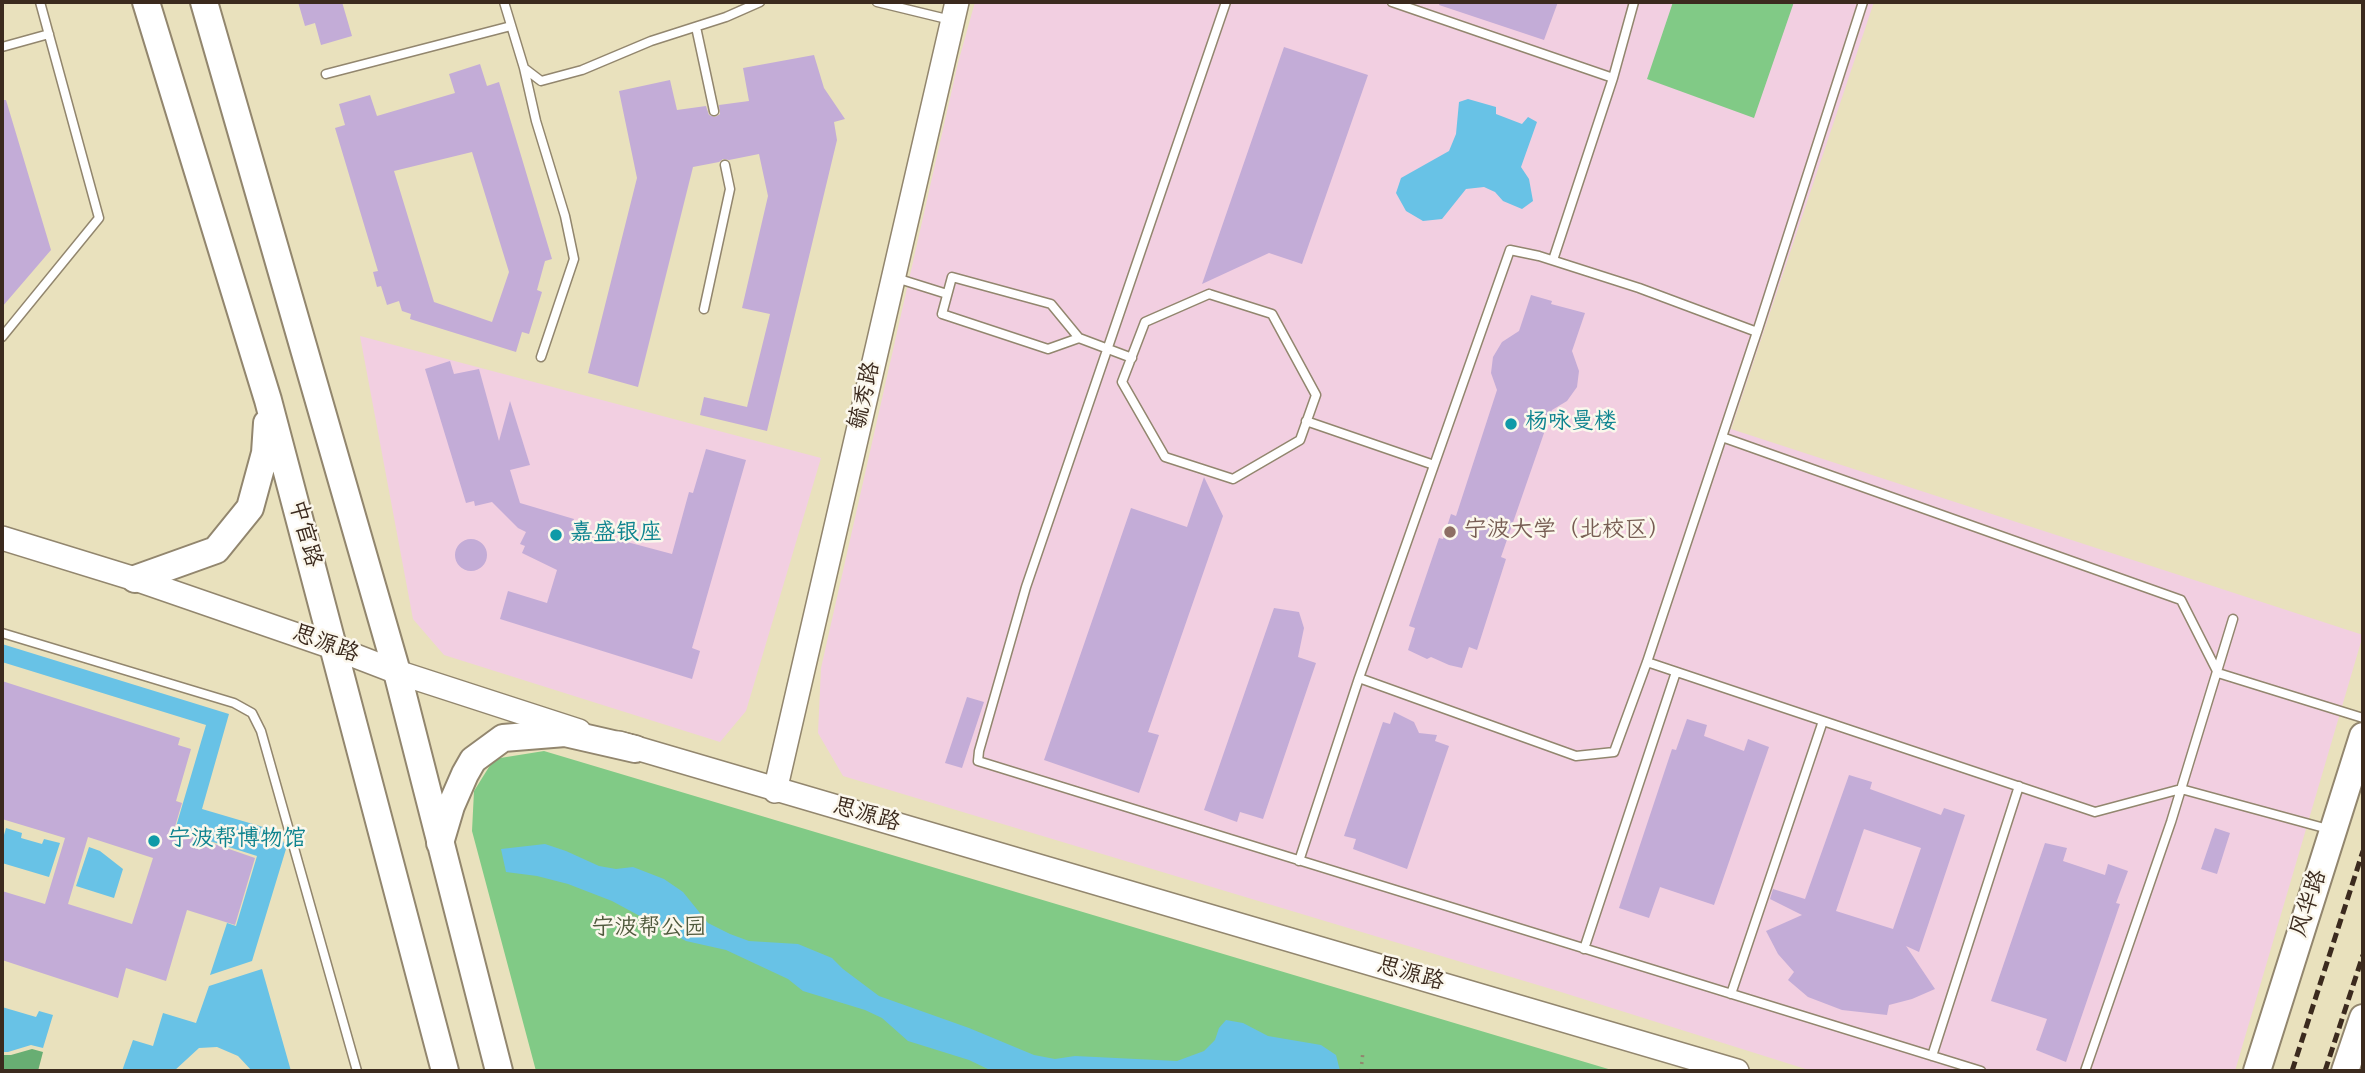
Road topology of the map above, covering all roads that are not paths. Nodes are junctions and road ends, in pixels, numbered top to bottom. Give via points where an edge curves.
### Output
1 (40, 2) edge
2 (146, 2) edge
3 (204, 2) edge
4 (504, 2) edge
5 (760, 2) edge
6 (877, 2) edge
7 (1226, 2) edge
8 (1392, 2) edge
9 (1634, 2) edge
10 (1863, 2) edge
11 (954, 11) edge
12 (511, 26) junction
13 (696, 27) junction
14 (49, 34) junction
15 (2, 47) edge
16 (524, 68) junction
17 (326, 74) dead end
18 (1613, 78) junction
19 (714, 111) dead end
20 (725, 164) dead end
21 (1553, 260) junction
22 (894, 278) junction
23 (947, 294) junction
24 (704, 309) dead end
25 (1757, 332) junction
26 (2, 338) edge
27 (1079, 338) junction
28 (1109, 348) junction
29 (541, 357) dead end
30 (1132, 358) junction
31 (268, 400) junction
32 (1306, 421) junction
33 (1721, 437) junction
34 (1434, 465) junction
35 (2, 538) edge
36 (135, 579) junction
37 (2233, 619) dead end
38 (2, 633) edge
39 (332, 647) junction
40 (1647, 662) junction
41 (397, 672) junction
42 (1676, 672) junction
43 (2218, 673) junction
44 (1359, 678) junction
45 (2363, 718) edge
46 (1823, 721) junction
47 (2363, 736) edge
48 (635, 749) junction
49 (2019, 786) junction
50 (2181, 789) junction
51 (775, 791) junction
52 (2335, 831) junction
53 (440, 844) junction
54 (1299, 860) junction
55 (1584, 949) junction
56 (1731, 994) junction
57 (2363, 1018) edge
58 (1932, 1056) junction
59 (357, 1071) edge
60 (445, 1071) edge
61 (499, 1071) edge
62 (1737, 1071) edge
63 (1981, 1071) edge
64 (2085, 1071) edge
65 (2257, 1071) edge
66 (2345, 1071) edge

1 - 14 lane
2 - 31 main road, 中官路
3 - 41 main road
4 - 12 lane
5 - 13 lane
6 - 11 lane
7 - 28 lane
8 - 18 lane
9 - 18 lane
10 - 25 lane
11 - 22 street, 毓秀路
12 - 16 lane
12 - 17 lane
13 - 16 lane via 541,81
13 - 19 lane
14 - 15 lane
14 - 26 lane via 99,218
16 - 29 lane via 574,259
18 - 21 lane
20 - 24 lane via 730,189
21 - 25 lane
21 - 34 lane via 1510,250
22 - 23 lane
22 - 51 street, 毓秀路
23 - 27 lane via 952,277 1051,304
23 - 27 lane via 942,314 1048,349
25 - 33 lane
27 - 28 lane
28 - 30 lane
28 - 54 lane via 1026,587 978,761
30 - 32 lane via 1122,382 1165,457 1233,479 1300,440
30 - 32 lane via 1145,322 1209,294 1272,314 1316,395
31 - 36 main road via 265,453 250,508 216,550
31 - 39 main road, 中官路
32 - 34 lane
33 - 40 lane
33 - 43 lane via 2180,600
34 - 44 lane
35 - 36 street, 思源路
36 - 39 street, 思源路
37 - 43 lane
38 - 59 lane via 234,703 252,713 261,731
39 - 41 street, 思源路
39 - 60 main road, 中官路
40 - 42 lane
40 - 44 lane via 1614,752 1576,756
41 - 48 street, 思源路
41 - 53 main road
42 - 46 lane
42 - 55 lane
43 - 45 lane
43 - 50 lane
44 - 54 lane
46 - 49 lane
46 - 56 lane
47 - 52 main road, 风华路
48 - 51 street, 思源路
48 - 53 main road via 565,733 503,738 473,760 451,806
49 - 50 lane via 2095,812
49 - 58 lane
50 - 52 lane
50 - 64 lane
51 - 62 street, 思源路
52 - 65 main road, 风华路
53 - 61 main road
54 - 55 lane
55 - 56 lane
56 - 58 lane
57 - 66 main road
58 - 63 lane

